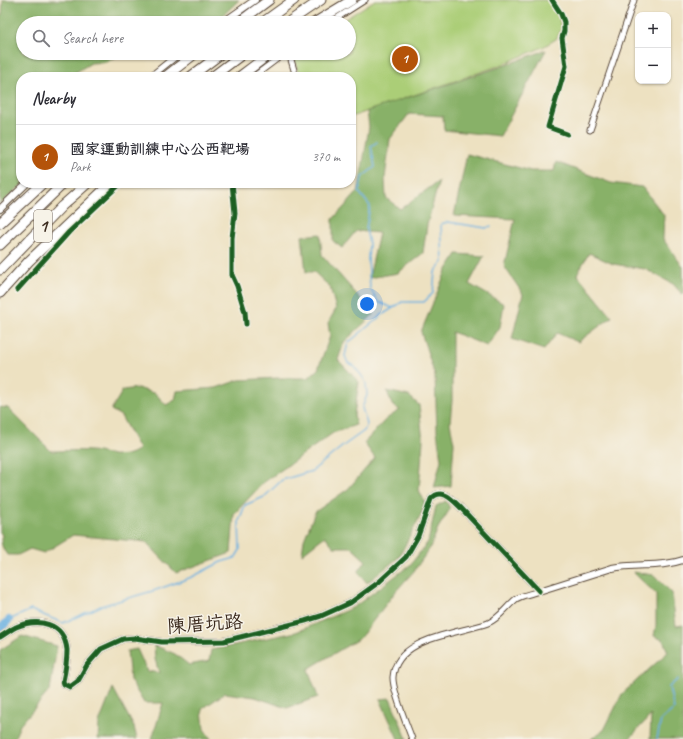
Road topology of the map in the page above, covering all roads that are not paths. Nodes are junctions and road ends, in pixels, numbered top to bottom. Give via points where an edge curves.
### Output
1 (255, 0) edge
2 (269, 0) edge
3 (294, 0) edge
4 (321, 0) edge
5 (352, 0) edge
6 (365, 0) edge
7 (552, 0) edge
8 (634, 0) edge
9 (232, 16) edge
10 (247, 16) edge
11 (272, 16) edge
12 (297, 16) edge
13 (326, 16) edge
14 (340, 16) edge
15 (171, 60) edge
16 (187, 60) edge
17 (213, 60) edge
18 (235, 60) edge
19 (262, 60) edge
20 (275, 60) edge
21 (291, 60) edge
22 (156, 72) edge
23 (172, 72) edge
24 (197, 72) edge
25 (219, 72) edge
26 (246, 72) edge
27 (259, 72) edge
28 (295, 72) edge
29 (590, 130) dead end
30 (567, 134) dead end
31 (22, 188) edge
32 (38, 188) edge
33 (59, 188) edge
34 (82, 188) edge
35 (106, 188) edge
36 (116, 188) edge
37 (232, 188) edge
38 (0, 209) edge
39 (0, 223) edge
40 (0, 244) edge
41 (0, 270) edge
42 (17, 290) dead end
43 (0, 293) edge
44 (246, 324) dead end
45 (683, 560) edge
46 (539, 591) junction
47 (0, 637) edge
48 (412, 739) edge

1 - 9 street
2 - 10 highway
3 - 11 highway
4 - 12 highway
5 - 13 highway
6 - 14 street
7 - 30 street via 564,22 562,38 566,66 548,127
8 - 29 street
15 - 22 street
16 - 23 highway
17 - 24 highway
18 - 25 highway
19 - 26 highway
20 - 27 street
21 - 28 street
31 - 38 street
32 - 39 highway, 1
33 - 40 highway, 1
34 - 41 highway, 1
35 - 43 highway, 1 via 29,261
36 - 42 street via 69,232
37 - 44 street via 235,213 232,275 245,312
45 - 46 street via 664,566 612,568
46 - 47 street, 陳厝坑路 via 452,499 446,494 440,494 431,499 418,536 406,557 379,582 350,603 321,616 224,641 162,642 123,639 97,653 78,681 70,687 63,681 66,650 60,631 53,626 36,623 16,627
46 - 48 street via 516,598 495,620 423,642 400,658 393,678

